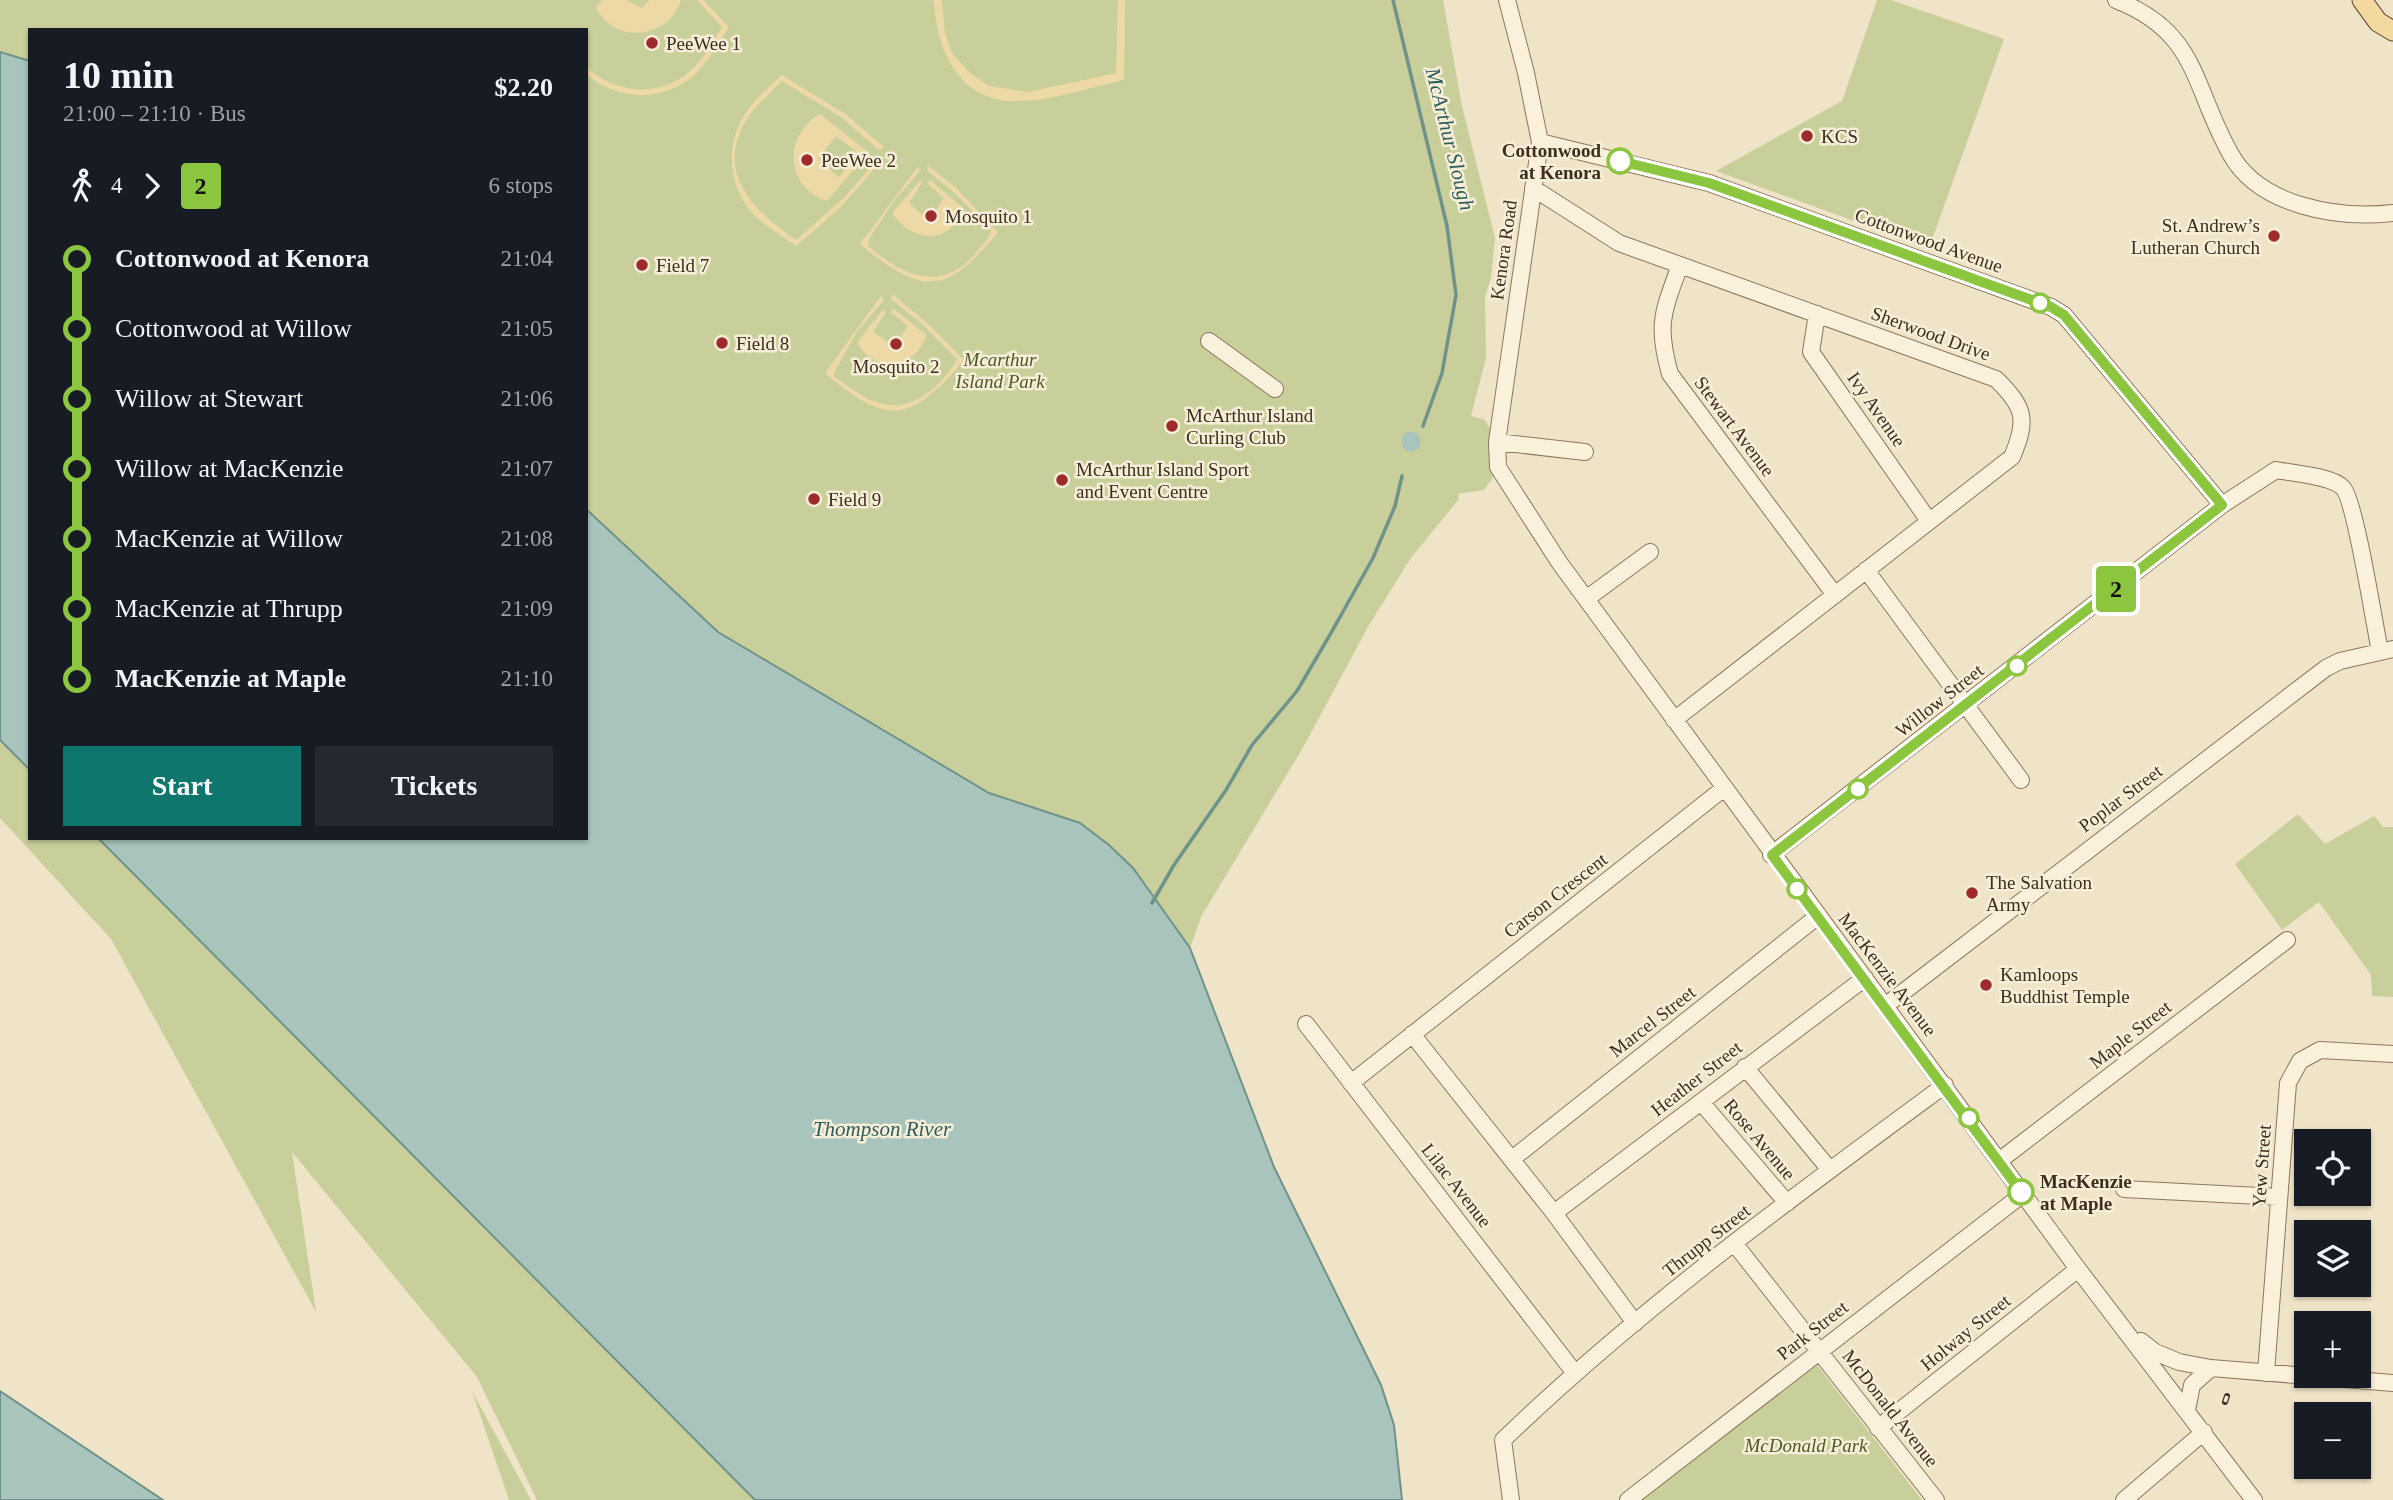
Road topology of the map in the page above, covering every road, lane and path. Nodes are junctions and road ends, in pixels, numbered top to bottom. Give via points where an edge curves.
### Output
1 (1507, 0) edge
2 (2116, 0) edge
3 (2362, 0) edge
4 (2393, 31) edge
5 (1540, 142) junction
6 (1533, 188) junction
7 (2393, 213) edge
8 (1680, 265) junction
9 (1817, 314) junction
10 (1209, 341) dead end
11 (1275, 389) dead end
12 (1497, 443) junction
13 (1585, 452) dead end
14 (1499, 467) joint
15 (2222, 505) junction
16 (1929, 521) junction
17 (1650, 552) dead end
18 (1867, 570) junction
19 (1835, 595) junction
20 (1586, 599) junction
21 (2387, 650) edge
22 (1967, 706) junction
23 (1674, 720) junction
24 (2021, 780) dead end
25 (1724, 789) junction
26 (1772, 855) junction
27 (1818, 916) junction
28 (2287, 940) dead end
29 (1865, 978) junction
30 (1885, 1006) junction
31 (1306, 1024) dead end
32 (1412, 1034) junction
33 (2393, 1054) edge
34 (1745, 1067) junction
35 (1351, 1083) junction
36 (1945, 1085) junction
37 (1701, 1101) junction
38 (1512, 1159) junction
39 (1999, 1161) junction
40 (1830, 1170) junction
41 (2124, 1189) dead end
42 (2023, 1194) junction
43 (2280, 1197) junction
44 (1787, 1203) junction
45 (1554, 1213) junction
46 (1734, 1243) junction
47 (2078, 1269) junction
48 (1635, 1323) junction
49 (2122, 1326) junction
50 (1821, 1350) junction
51 (2211, 1368) junction
52 (1574, 1372) junction
53 (2266, 1373) junction
54 (2393, 1383) edge
55 (2187, 1410) junction
56 (1878, 1428) junction
57 (2204, 1433) junction
58 (2246, 1497) edge
59 (1511, 1500) edge
60 (1628, 1500) edge
61 (1936, 1500) edge
62 (2124, 1500) edge

1 - 5 street, Kenora Road
2 - 7 street via 2165,26 2183,50 2231,156 2254,179 2285,199 2322,213
3 - 4 main road via 2378,22
5 - 6 street, Kenora Road
5 - 15 street, Cottonwood Avenue via 1709,183 2051,307 2064,315
6 - 8 street, Sherwood Drive via 1619,243
6 - 12 street, Kenora Road
8 - 9 street, Sherwood Drive
8 - 19 street, Stewart Avenue via 1661,318 1661,342 1670,374
9 - 16 street, Ivy Avenue via 1811,352
9 - 16 street, Sherwood Drive via 1996,379 2015,397 2022,433 2012,457
10 - 11 street
12 - 13 street
12 - 14 street, Kenora Road
14 - 20 street, MacKenzie Avenue
15 - 21 street, Willow Street via 2276,470 2333,481 2344,488
15 - 22 street, Willow Street
16 - 18 street, Sherwood Drive
17 - 20 street
18 - 19 street, Sherwood Drive
18 - 22 street
19 - 23 street, Sherwood Drive
20 - 23 street, MacKenzie Avenue
21 - 30 street, Poplar Street via 2326,668
22 - 24 street
22 - 26 street, Willow Street
23 - 25 street, MacKenzie Avenue
25 - 26 street, MacKenzie Avenue
25 - 32 street, Carson Crescent
26 - 27 street, MacKenzie Avenue
27 - 29 street, MacKenzie Avenue
27 - 38 street, Marcel Street
28 - 39 street, Maple Street
29 - 30 street, MacKenzie Avenue
29 - 34 street, Heather Street
30 - 36 street, MacKenzie Avenue
31 - 35 street, Lilac Avenue
32 - 35 street, Carson Crescent
32 - 38 street
33 - 43 street, Yew Street via 2320,1050 2300,1061 2288,1083
34 - 37 street, Heather Street
34 - 40 street
35 - 52 street, Lilac Avenue
36 - 39 street, MacKenzie Avenue
36 - 40 street, Thrupp Street
37 - 44 street, Rose Avenue
37 - 45 street, Heather Street
38 - 45 street
39 - 42 street, MacKenzie Avenue
40 - 44 street, Thrupp Street
41 - 43 street
42 - 47 street, MacKenzie Avenue
42 - 50 street, Park Street
43 - 53 street, Yew Street
44 - 46 street, Thrupp Street
45 - 48 street
46 - 48 street, Thrupp Street
46 - 50 street, McDonald Avenue
47 - 49 street, MacKenzie Avenue
47 - 56 street, Holway Street
48 - 52 street, Thrupp Street
49 - 51 street via 2155,1352
49 - 55 street, MacKenzie Avenue
50 - 56 street, McDonald Avenue
50 - 60 street, Park Street
51 - 53 street
51 - 55 street via 2192,1385
52 - 59 street, Thrupp Street via 1503,1440
53 - 54 street
55 - 57 street, MacKenzie Avenue
56 - 61 street, McDonald Avenue
57 - 58 street, MacKenzie Avenue
57 - 62 street

